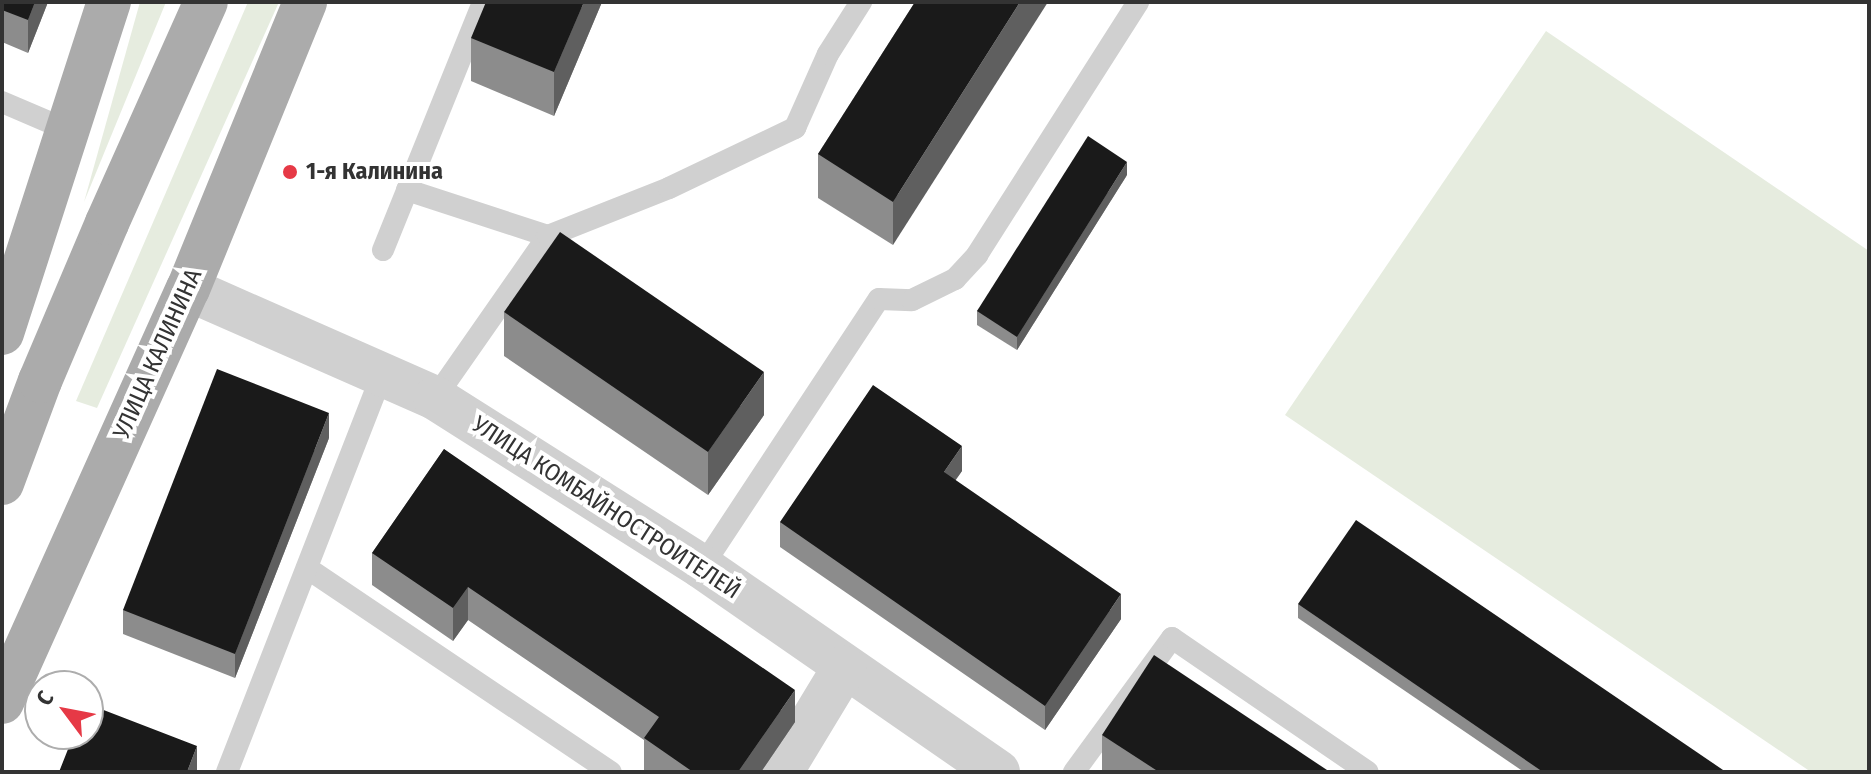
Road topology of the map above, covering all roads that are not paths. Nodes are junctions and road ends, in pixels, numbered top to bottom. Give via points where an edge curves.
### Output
1 (109, 2) edge
2 (206, 2) edge
3 (305, 2) edge
4 (483, 2) edge
5 (861, 2) edge
6 (1138, 2) edge
7 (2, 102) edge
8 (70, 131) junction
9 (407, 190) junction
10 (548, 236) junction
11 (383, 250) dead end
12 (188, 289) junction
13 (2, 333) edge
14 (382, 374) junction
15 (435, 398) junction
16 (2, 483) edge
17 (702, 567) junction
18 (307, 568) junction
19 (844, 668) junction
20 (2, 702) edge
21 (227, 772) edge
22 (611, 772) edge
23 (781, 772) edge
24 (998, 772) edge
25 (1074, 772) edge
26 (1368, 772) edge

1 - 8 main road
2 - 16 main road via 40,381
3 - 12 main road, УЛИЦА КАЛИНИНА
4 - 9 lane
5 - 10 lane via 828,54 795,128 669,188
6 - 17 lane via 977,255 955,279 912,300 879,299
7 - 8 lane
8 - 13 main road
9 - 10 lane
9 - 11 lane
10 - 15 lane
12 - 14 street, УЛИЦА КОМБАЙНОСТРОИТЕЛЕЙ
12 - 20 main road, УЛИЦА КАЛИНИНА
14 - 15 street, УЛИЦА КОМБАЙНОСТРОИТЕЛЕЙ
14 - 18 lane
15 - 17 street, УЛИЦА КОМБАЙНОСТРОИТЕЛЕЙ
17 - 19 street, УЛИЦА КОМБАЙНОСТРОИТЕЛЕЙ
18 - 21 lane
18 - 22 lane
19 - 23 street
19 - 24 street, УЛИЦА КОМБАЙНОСТРОИТЕЛЕЙ
25 - 26 lane via 1172,638

